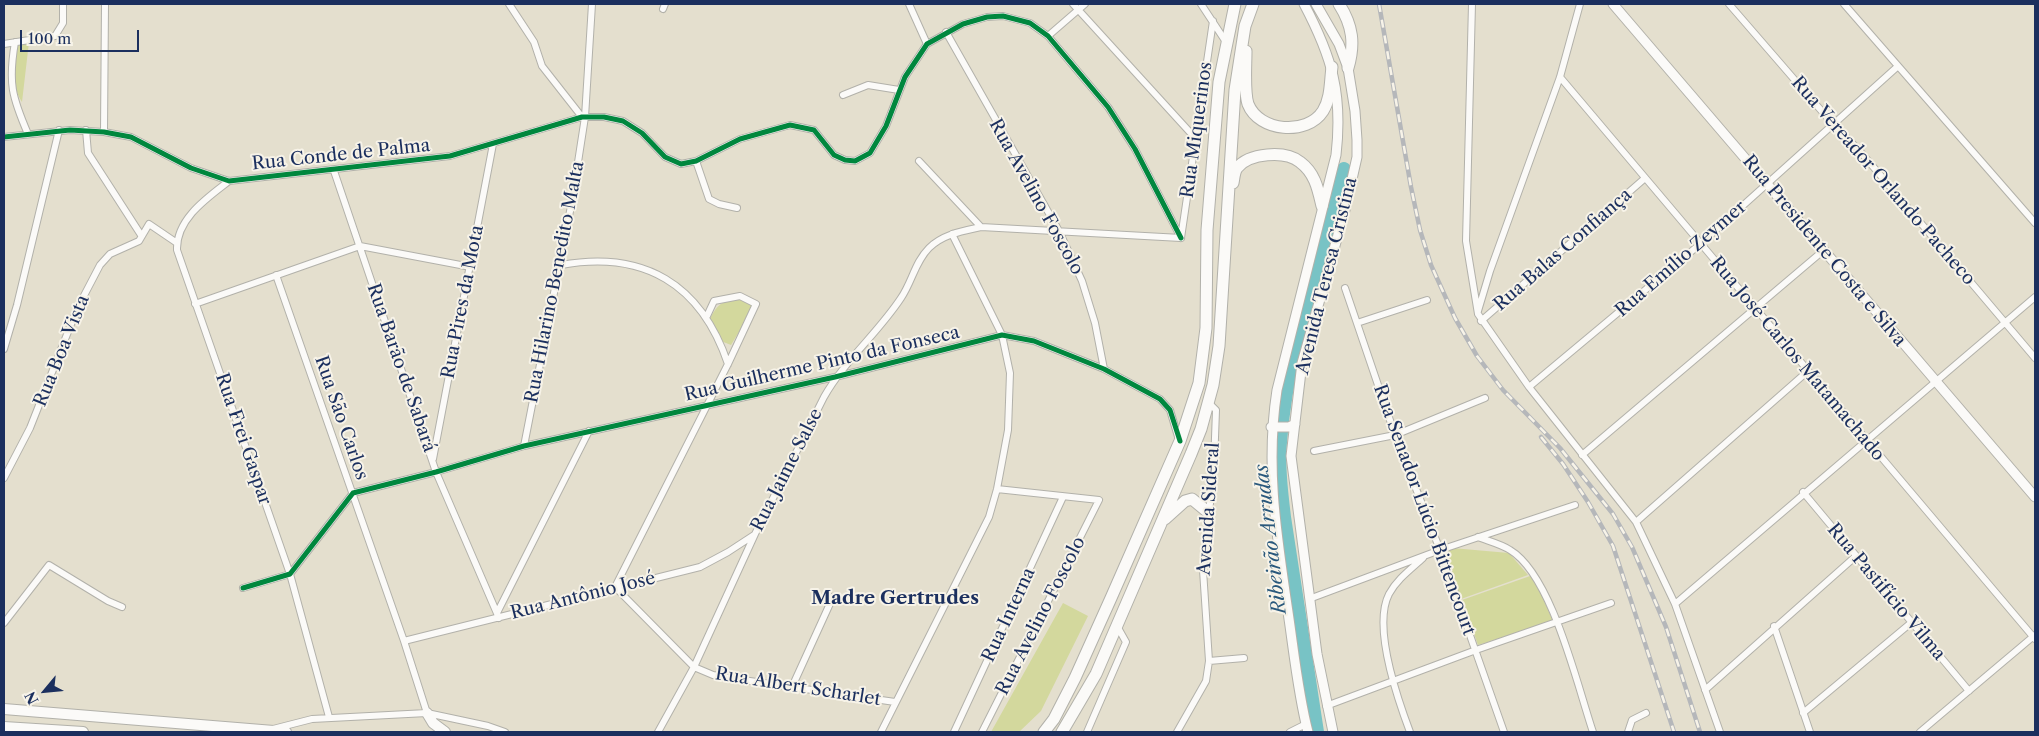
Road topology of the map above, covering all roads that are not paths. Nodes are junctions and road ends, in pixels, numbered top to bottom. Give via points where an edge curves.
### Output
1 (64, 4) edge
2 (105, 4) edge
3 (509, 4) edge
4 (592, 4) edge
5 (909, 4) edge
6 (1073, 4) edge
7 (1085, 4) edge
8 (1201, 4) edge
9 (1235, 4) edge
10 (1253, 4) edge
11 (1304, 4) edge
12 (1316, 4) edge
13 (1339, 4) edge
14 (1472, 4) edge
15 (1580, 4) edge
16 (1613, 4) edge
17 (1729, 4) edge
18 (1844, 4) edge
19 (1078, 10) junction
20 (1213, 21) junction
21 (1245, 26) junction
22 (946, 32) junction
23 (1048, 36) junction
24 (15, 42) junction
25 (1226, 42) junction
26 (4, 44) edge
27 (927, 44) junction
28 (1332, 67) junction
29 (1897, 67) junction
30 (1348, 68) junction
31 (1560, 77) junction
32 (899, 90) junction
33 (843, 95) dead end
34 (583, 117) junction
35 (1832, 124) junction
36 (59, 130) junction
37 (86, 130) junction
38 (104, 132) junction
39 (28, 134) junction
40 (4, 137) edge
41 (1197, 140) junction
42 (493, 144) junction
43 (696, 161) junction
44 (919, 161) dead end
45 (334, 170) junction
46 (1644, 178) junction
47 (229, 181) junction
48 (1767, 183) junction
49 (1322, 206) junction
50 (737, 208) dead end
51 (1226, 214) junction
52 (2035, 223) edge
53 (982, 227) junction
54 (1059, 231) junction
55 (952, 234) junction
56 (140, 238) junction
57 (1181, 238) junction
58 (177, 243) junction
59 (1699, 245) junction
60 (360, 246) junction
61 (1824, 250) junction
62 (561, 265) junction
63 (471, 267) junction
64 (276, 275) junction
65 (1344, 288) dead end
66 (2035, 297) edge
67 (1427, 300) dead end
68 (195, 304) junction
69 (1754, 309) junction
70 (707, 316) junction
71 (1479, 317) junction
72 (2005, 322) junction
73 (1356, 323) junction
74 (1002, 335) junction
75 (4, 349) edge
76 (2035, 358) edge
77 (728, 364) junction
78 (1104, 370) junction
79 (1808, 371) junction
80 (835, 377) junction
81 (1934, 381) junction
82 (1529, 387) junction
83 (1485, 398) dead end
84 (1208, 402) junction
85 (706, 406) junction
86 (1292, 425) junction
87 (1273, 427) junction
88 (589, 431) junction
89 (1394, 435) junction
90 (1866, 440) junction
91 (1180, 441) junction
92 (524, 446) junction
93 (1314, 451) dead end
94 (1582, 456) junction
95 (432, 460) junction
96 (436, 472) junction
97 (4, 478) edge
98 (997, 489) junction
99 (1803, 492) junction
100 (353, 493) junction
101 (1063, 497) junction
102 (2035, 497) edge
103 (1574, 505) dead end
104 (1210, 513) junction
105 (1636, 522) junction
106 (1161, 524) junction
107 (755, 534) junction
108 (1478, 537) junction
109 (1440, 550) junction
110 (1426, 555) junction
111 (1856, 556) junction
112 (290, 574) junction
113 (615, 587) junction
114 (243, 588) dead end
115 (833, 597) dead end
116 (1309, 599) junction
117 (1611, 603) dead end
118 (1675, 604) junction
119 (122, 607) dead end
120 (498, 615) junction
121 (1556, 622) junction
122 (1912, 622) junction
123 (4, 623) edge
124 (1116, 625) junction
125 (1774, 626) junction
126 (2035, 637) edge
127 (404, 641) junction
128 (1476, 650) junction
129 (1244, 658) dead end
130 (1210, 661) junction
131 (694, 667) junction
132 (1392, 683) junction
133 (792, 686) junction
134 (1705, 690) junction
135 (1969, 691) junction
136 (895, 702) junction
137 (1326, 706) junction
138 (4, 709) edge
139 (427, 712) junction
140 (1646, 713) dead end
141 (1803, 713) junction
142 (330, 717) junction
143 (4, 727) edge
144 (1307, 728) edge
145 (83, 732) edge
146 (266, 732) edge
147 (286, 732) edge
148 (445, 732) edge
149 (505, 732) edge
150 (658, 732) edge
151 (882, 732) edge
152 (954, 732) edge
153 (982, 732) edge
154 (1044, 732) edge
155 (1062, 732) edge
156 (1087, 732) edge
157 (1177, 732) edge
158 (1290, 732) edge
159 (1333, 732) edge
160 (1410, 732) edge
161 (1504, 732) edge
162 (1593, 732) edge
163 (1628, 732) edge
164 (1720, 732) edge
165 (1810, 732) edge
166 (1920, 732) edge

1 - 24 street via 63,23 55,36
2 - 38 street
3 - 34 street via 534,42 542,66
4 - 34 street, Rua Hilarino Benedito Malta
5 - 27 street
6 - 19 street
7 - 19 street
8 - 20 street
9 - 25 highway
10 - 21 highway
11 - 28 main road, Avenida Teresa Cristina
12 - 30 main road, Avenida Teresa Cristina via 1339,44
13 - 30 highway via 1354,47
14 - 71 street via 1466,242
15 - 31 street
16 - 48 main road, Rua Presidente Costa e Silva
17 - 35 street, Rua Vereador Orlando Pacheco
18 - 29 street
19 - 23 street
19 - 41 street
20 - 25 street
20 - 41 street, Rua Miquerinos
21 - 28 highway via 1248,103 1254,114 1271,124 1292,128 1314,121 1328,99
21 - 51 highway via 1235,90
22 - 23 street via 987,17 1003,16 1030,23
22 - 27 street
22 - 54 street, Rua Avelino Foscolo
23 - 57 street via 1108,108 1135,149
24 - 26 street
24 - 39 street via 10,67 11,85
25 - 91 highway via 1219,82 1207,230 1206,328 1199,383
27 - 32 street
28 - 49 main road, Avenida Teresa Cristina via 1339,127 1336,155
29 - 35 street, Rua Emílio Zeymer
29 - 52 street
30 - 86 main road, Avenida Teresa Cristina via 1355,110 1357,156 1302,363
31 - 46 street, Rua José Carlos Matamachado
31 - 71 street via 1490,271
32 - 33 street via 868,85
32 - 43 street via 886,126 870,153 855,161 834,155 814,130 790,125 740,139
34 - 42 street, Rua Conde de Palma
34 - 43 street via 623,121 642,133 665,157 681,164
34 - 62 street, Rua Hilarino Benedito Malta
35 - 48 street, Rua Emílio Zeymer
35 - 72 street, Rua Vereador Orlando Pacheco via 1859,150
36 - 37 street, Rua Conde de Palma
36 - 39 street, Rua Conde de Palma
36 - 75 street
37 - 38 street, Rua Conde de Palma
37 - 56 street via 88,153
38 - 47 street, Rua Conde de Palma via 131,137 191,168
39 - 40 street, Rua Conde de Palma
41 - 57 street, Rua Miquerinos
42 - 45 street, Rua Conde de Palma via 450,156
42 - 63 street, Rua Pires da Mota
43 - 50 street via 709,199
44 - 53 street
45 - 47 street, Rua Conde de Palma
45 - 60 street, Rua Barão de Sabará
46 - 59 street, Rua José Carlos Matamachado
46 - 71 street, Rua Balas Confiança
47 - 58 street via 198,206 184,224
48 - 59 street, Rua Emílio Zeymer
48 - 61 main road, Rua Presidente Costa e Silva
49 - 51 highway via 1316,181 1299,161 1284,156 1260,156 1238,168
49 - 87 main road, Avenida Teresa Cristina via 1291,327
51 - 84 highway via 1219,346
53 - 54 street, Rua Jaime Salse
53 - 55 street, Rua Jaime Salse
54 - 57 street, Rua Jaime Salse
54 - 78 street, Rua Avelino Foscolo via 1082,281 1096,323
55 - 74 street
55 - 80 street, Rua Jaime Salse via 929,247 902,297
56 - 58 street, Rua Boa Vista via 149,224
56 - 97 street, Rua Boa Vista via 110,254 100,265 77,309 30,428
58 - 68 street, Rua Frei Gaspar
59 - 69 street, Rua José Carlos Matamachado
59 - 82 street, Rua Emílio Zeymer
60 - 63 street
60 - 64 street
60 - 95 street, Rua Barão de Sabará
61 - 69 street
61 - 81 main road, Rua Presidente Costa e Silva
62 - 70 street via 588,260 615,261 642,268 667,279
62 - 92 street, Rua Hilarino Benedito Malta
63 - 95 street, Rua Pires da Mota
64 - 68 street
64 - 100 street, Rua São Carlos
65 - 73 street, Rua Senador Lúcio Bittencourt
66 - 72 street
67 - 73 street
68 - 112 street, Rua Frei Gaspar
69 - 79 street, Rua José Carlos Matamachado
69 - 94 street
70 - 77 street via 720,339
70 - 77 street via 712,301 740,296 756,304
71 - 82 street
72 - 76 street, Rua Vereador Orlando Pacheco
72 - 81 street
73 - 89 street, Rua Senador Lúcio Bittencourt
74 - 78 street, Rua Guilherme Pinto da Fonseca via 1034,341
74 - 80 street, Rua Guilherme Pinto da Fonseca
74 - 98 street via 1010,373 1008,430
77 - 85 street
78 - 91 street, Rua Guilherme Pinto da Fonseca via 1160,399 1170,410
79 - 90 street, Rua José Carlos Matamachado
79 - 105 street
80 - 85 street, Rua Guilherme Pinto da Fonseca
80 - 107 street, Rua Jaime Salse
81 - 90 street
81 - 102 main road, Rua Presidente Costa e Silva
82 - 94 street
83 - 89 street
84 - 104 street, Avenida Sideral via 1216,410
84 - 106 highway via 1201,429
85 - 88 street, Rua Guilherme Pinto da Fonseca
85 - 113 street
86 - 87 main road
86 - 116 main road, Avenida Teresa Cristina via 1291,456
87 - 144 main road, Avenida Teresa Cristina via 1274,514
88 - 92 street, Rua Guilherme Pinto da Fonseca
88 - 120 street
89 - 93 street
89 - 109 street, Rua Senador Lúcio Bittencourt
90 - 99 street
90 - 126 street, Rua José Carlos Matamachado
91 - 154 highway via 1075,678
92 - 96 street, Rua Guilherme Pinto da Fonseca
94 - 105 street
95 - 96 street, Rua Barão de Sabará
96 - 100 street, Rua Guilherme Pinto da Fonseca
96 - 120 street, Rua Barão de Sabará
98 - 101 street
98 - 136 street via 988,517
99 - 111 street, Rua Pastifício Vilma
99 - 118 street
100 - 112 street
100 - 127 street, Rua São Carlos
101 - 152 street, Rua Interna
101 - 153 street, Rua Avelino Foscolo via 1099,500
103 - 108 street
104 - 106 highway via 1192,498
104 - 130 street, Avenida Sideral via 1203,570
105 - 118 street
106 - 124 highway
107 - 113 street, Rua Antônio José via 700,567
107 - 131 street, Rua Jaime Salse
108 - 109 street
108 - 121 street via 1510,550 1529,566 1539,580
109 - 110 street
109 - 128 street, Rua Senador Lúcio Bittencourt
110 - 116 street
110 - 132 street via 1398,580 1388,596 1386,652
111 - 122 street, Rua Pastifício Vilma
111 - 125 street
112 - 114 street
112 - 142 street, Rua Frei Gaspar
113 - 120 street, Rua Antônio José
113 - 131 street, Rua Albert Scharlet
115 - 133 street
116 - 137 main road, Avenida Teresa Cristina
117 - 121 street
118 - 134 street
119 - 123 street via 108,602 49,565
120 - 127 street, Rua Antônio José
121 - 128 street
121 - 162 street
122 - 135 street, Rua Pastifício Vilma
122 - 141 street
124 - 155 highway via 1096,674
124 - 156 street via 1126,642
125 - 134 street
125 - 141 street
126 - 135 street
127 - 139 street, Rua São Carlos
128 - 132 street
128 - 161 street, Rua Senador Lúcio Bittencourt
129 - 130 street
130 - 157 street, Avenida Sideral via 1206,681
131 - 133 street, Rua Albert Scharlet via 713,675
131 - 150 street, Rua Jaime Salse
132 - 137 street
132 - 160 street
133 - 136 street, Rua Albert Scharlet
134 - 164 street
135 - 166 street
136 - 151 street
137 - 159 main road, Avenida Teresa Cristina
138 - 146 main road
139 - 142 street
139 - 148 main road via 433,723
139 - 149 street
140 - 163 street via 1632,720
141 - 165 street
142 - 146 street via 303,720
143 - 145 main road
144 - 158 street
146 - 147 main road

